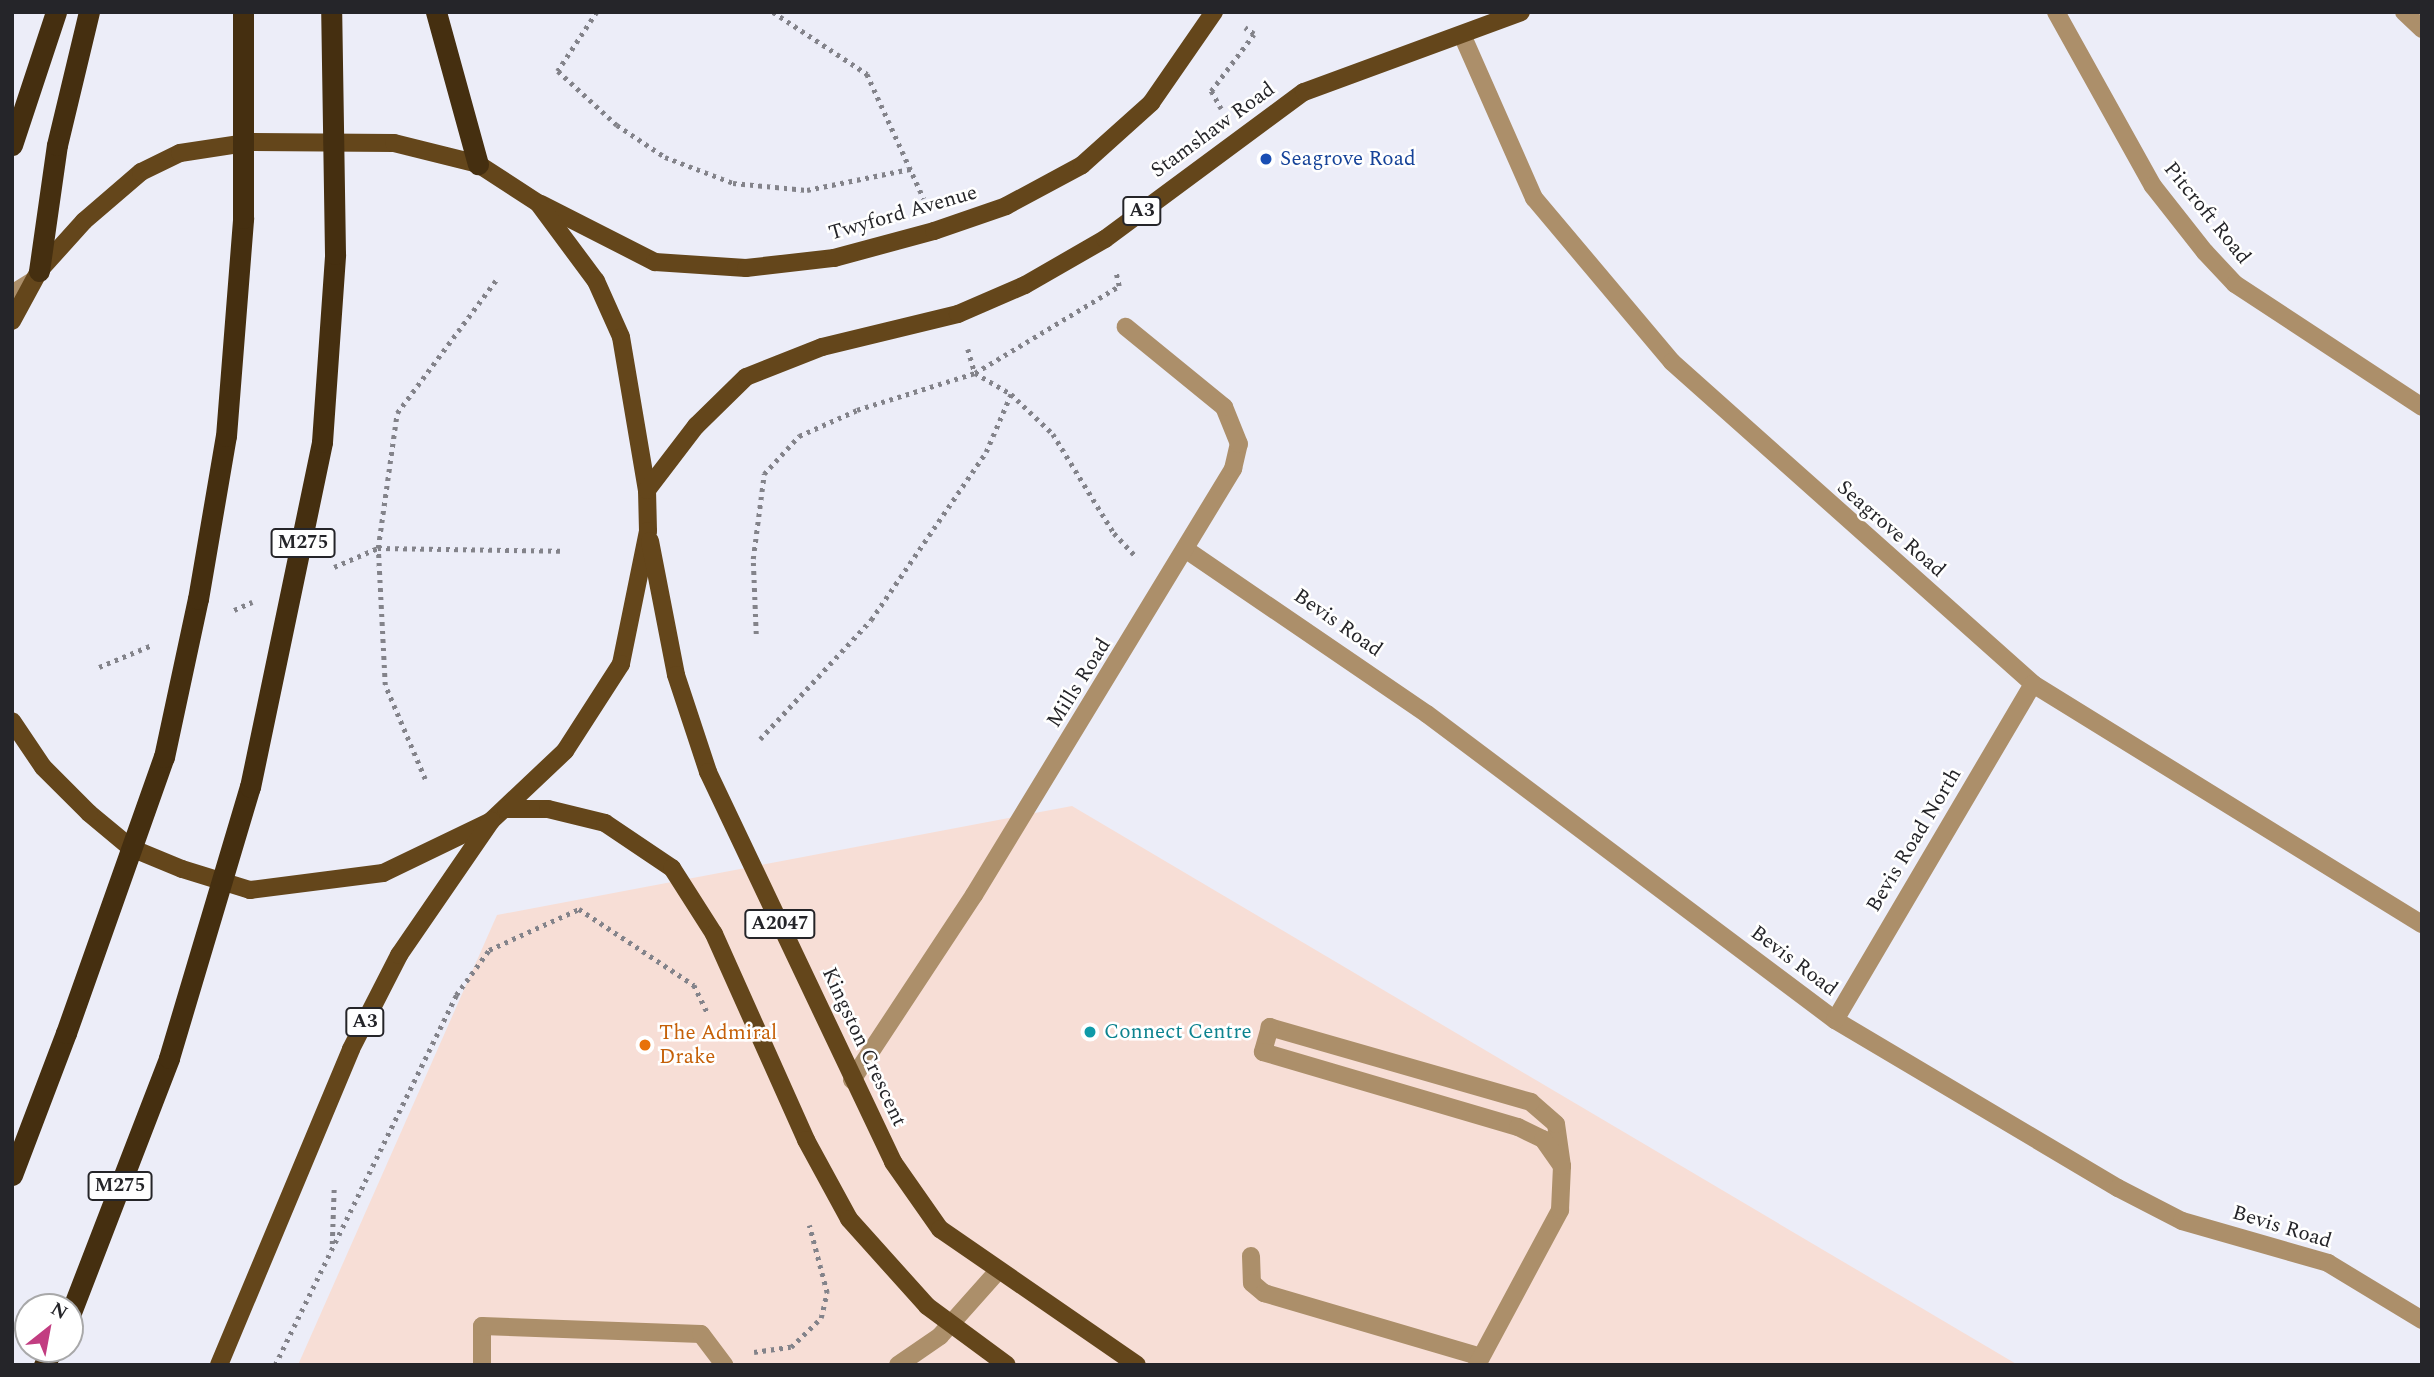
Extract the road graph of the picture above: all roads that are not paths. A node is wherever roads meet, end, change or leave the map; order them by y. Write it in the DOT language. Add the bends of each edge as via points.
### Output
graph roads {
  1 [pos="55,12"];
  2 [pos="89,12"];
  3 [pos="243,12"];
  4 [pos="331,12"];
  5 [pos="436,12"];
  6 [pos="1214,12"];
  7 [pos="1521,12"];
  8 [pos="2056,12"];
  9 [pos="2404,12"];
  10 [pos="2422,29"];
  11 [pos="1463,37"];
  12 [pos="12,145"];
  13 [pos="478,164"];
  14 [pos="538,203"];
  15 [pos="36,276"];
  16 [pos="12,294"];
  17 [pos="12,321"];
  18 [pos="1126,327"];
  19 [pos="2422,407"];
  20 [pos="648,490"];
  21 [pos="648,531"];
  22 [pos="1188,551"];
  23 [pos="2033,684"];
  24 [pos="12,721"];
  25 [pos="506,808"];
  26 [pos="491,821"];
  27 [pos="2422,924"];
  28 [pos="1835,1020"];
  29 [pos="852,1080"];
  30 [pos="1562,1166"];
  31 [pos="12,1175"];
  32 [pos="1251,1256"];
  33 [pos="998,1271"];
  34 [pos="79,1293"];
  35 [pos="2422,1320"];
  36 [pos="949,1326"];
  37 [pos="1479,1361"];
  38 [pos="219,1365"];
  39 [pos="482,1365"];
  40 [pos="724,1365"];
  41 [pos="898,1365"];
  42 [pos="1007,1365"];
  43 [pos="1137,1365"];
  1 -- 12 [label="highway"];
  2 -- 15 [label="highway" via="57,145"];
  3 -- 31 [label="highway, bridge" via="243,218 226,436 198,599 164,757"];
  4 -- 34 [label="highway, M275, bridge" via="335,254 322,442 250,787 170,1058"];
  5 -- 13 [label="highway"];
  6 -- 14 [label="main road, Twyford Avenue" via="1151,103 1082,165 1006,206 934,231 834,258 746,268 655,262"];
  7 -- 11 [label="main road, Stamshaw Road / A3"];
  8 -- 19 [label="street, Pitcroft Road" via="2152,186 2205,252 2235,284"];
  9 -- 10 [label="street"];
  11 -- 20 [label="main road, Stamshaw Road / A3" via="1304,92 1105,239 958,314 822,347 746,377 696,426"];
  11 -- 23 [label="street, Seagrove Road" via="1534,198 1663,352"];
  13 -- 14 [label="main road"];
  13 -- 15 [label="main road" via="394,143 253,142 180,153 141,172"];
  14 -- 20 [label="main road" via="596,281 621,337"];
  15 -- 16 [label="street"];
  15 -- 17 [label="main road"];
  18 -- 22 [label="street, Mills Road" via="1208,391 1235,424 1233,469"];
  20 -- 21 [label="main road"];
  21 -- 25 [label="main road" via="621,664 565,751"];
  21 -- 29 [label="main road, Kingston Crescent / A2047" via="690,725"];
  22 -- 28 [label="street, Bevis Road" via="1427,714"];
  22 -- 29 [label="street, Mills Road" via="974,895"];
  23 -- 27 [label="street, Seagrove Road"];
  23 -- 28 [label="street, Bevis Road North"];
  24 -- 26 [label="main road" via="43,768 131,848 250,890 383,873"];
  25 -- 26 [label="main road"];
  25 -- 36 [label="main road, A2047" via="548,810 605,823 672,868 714,934 806,1140 849,1219 874,1253"];
  26 -- 38 [label="main road, A3" via="399,955 351,1049"];
  28 -- 35 [label="street, Bevis Road" via="2118,1188 2182,1221 2328,1263"];
  29 -- 33 [label="main road, Kingston Crescent / A2047" via="892,1162 933,1220"];
  30 -- 30 [label="street" via="1543,1139 1518,1127 1263,1052 1270,1027 1531,1102 1556,1124"];
  30 -- 37 [label="street" via="1560,1210"];
  32 -- 37 [label="street" via="1252,1283 1264,1293"];
  33 -- 36 [label="street"];
  33 -- 43 [label="main road, Kingston Crescent / A2047"];
  36 -- 41 [label="street"];
  36 -- 42 [label="main road, A2047"];
  39 -- 40 [label="street" via="482,1326 701,1334"];
}
